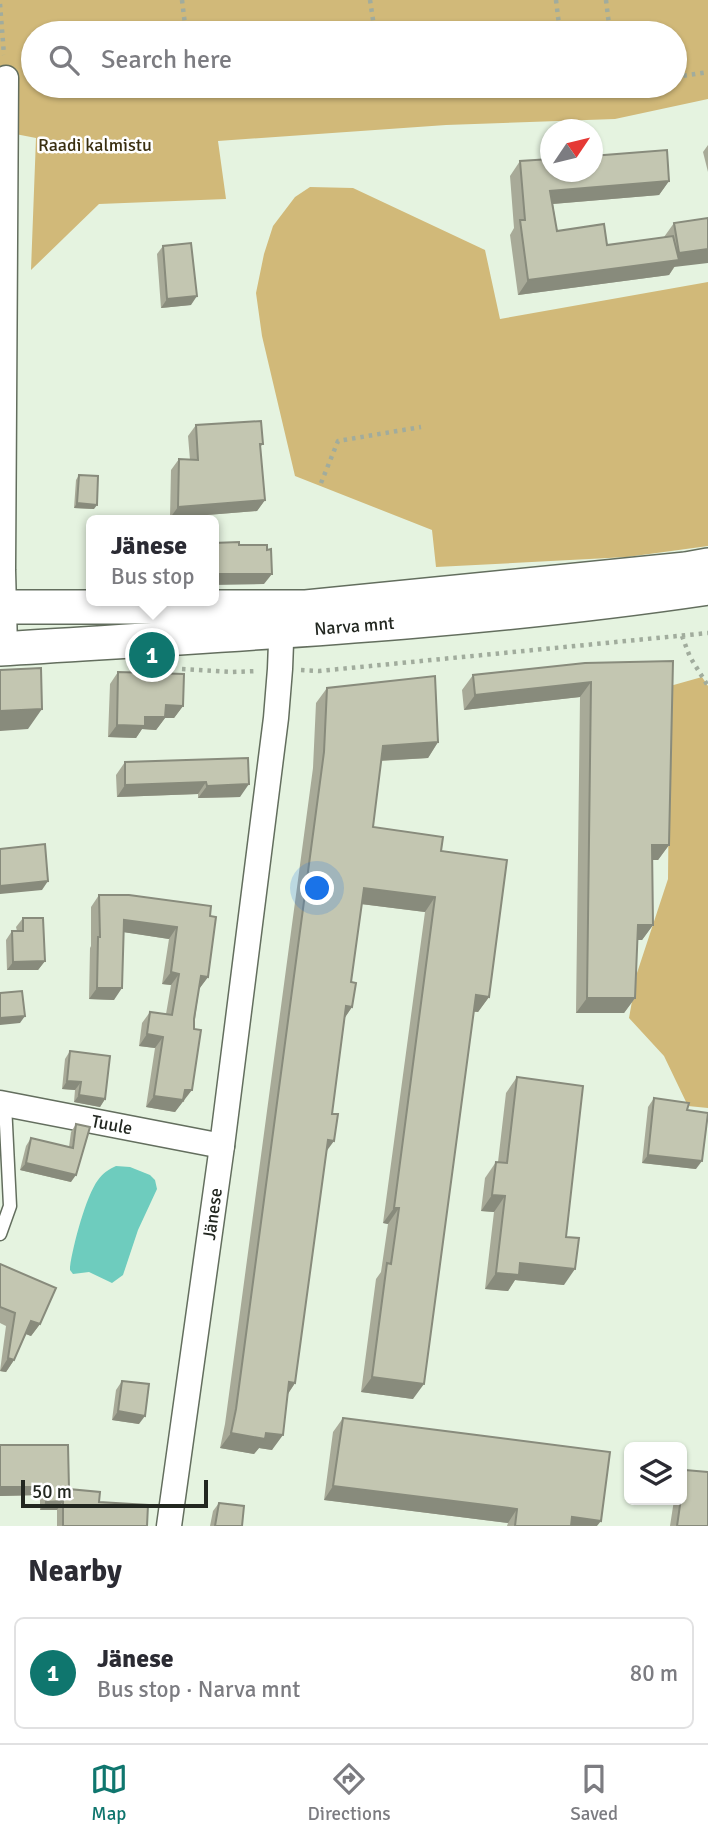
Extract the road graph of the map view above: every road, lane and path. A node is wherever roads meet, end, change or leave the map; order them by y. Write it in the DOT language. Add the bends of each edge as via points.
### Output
graph roads {
  1 [pos="182,0"];
  2 [pos="370,0"];
  3 [pos="556,0"];
  4 [pos="606,0"];
  5 [pos="0,4"];
  6 [pos="185,21"];
  7 [pos="373,21"];
  8 [pos="559,21"];
  9 [pos="609,21"];
  10 [pos="708,72"];
  11 [pos="687,75"];
  12 [pos="6,78"];
  13 [pos="421,427"];
  14 [pos="321,483"];
  15 [pos="708,565"];
  16 [pos="708,588"];
  17 [pos="2,607"];
  18 [pos="281,620"];
  19 [pos="708,633"];
  20 [pos="682,636"];
  21 [pos="3,648"];
  22 [pos="280,669"];
  23 [pos="708,686"];
  24 [pos="2,1104"];
  25 [pos="222,1146"];
  26 [pos="0,1234"];
  27 [pos="169,1526"];
  1 -- 6 [label="path"];
  2 -- 7 [label="path"];
  3 -- 8 [label="path"];
  4 -- 9 [label="path"];
  5 -- 12 [label="path"];
  10 -- 11 [label="path"];
  12 -- 17 [label="street"];
  13 -- 14 [label="path" via="338,441"];
  15 -- 18 [label="main road, Narva mnt" via="306,607"];
  16 -- 18 [label="main road, Narva mnt" via="430,620"];
  17 -- 18 [label="main road, Narva mnt"];
  17 -- 21 [label="street"];
  18 -- 21 [label="main road, Narva mnt" via="152,638"];
  18 -- 22 [label="street, Jänese"];
  19 -- 20 [label="path"];
  20 -- 22 [label="path" via="319,671"];
  20 -- 23 [label="path"];
  22 -- 25 [label="street, Jänese"];
  24 -- 25 [label="street, Tuule"];
  24 -- 26 [label="lane" via="10,1206"];
  25 -- 27 [label="street, Jänese"];
}
